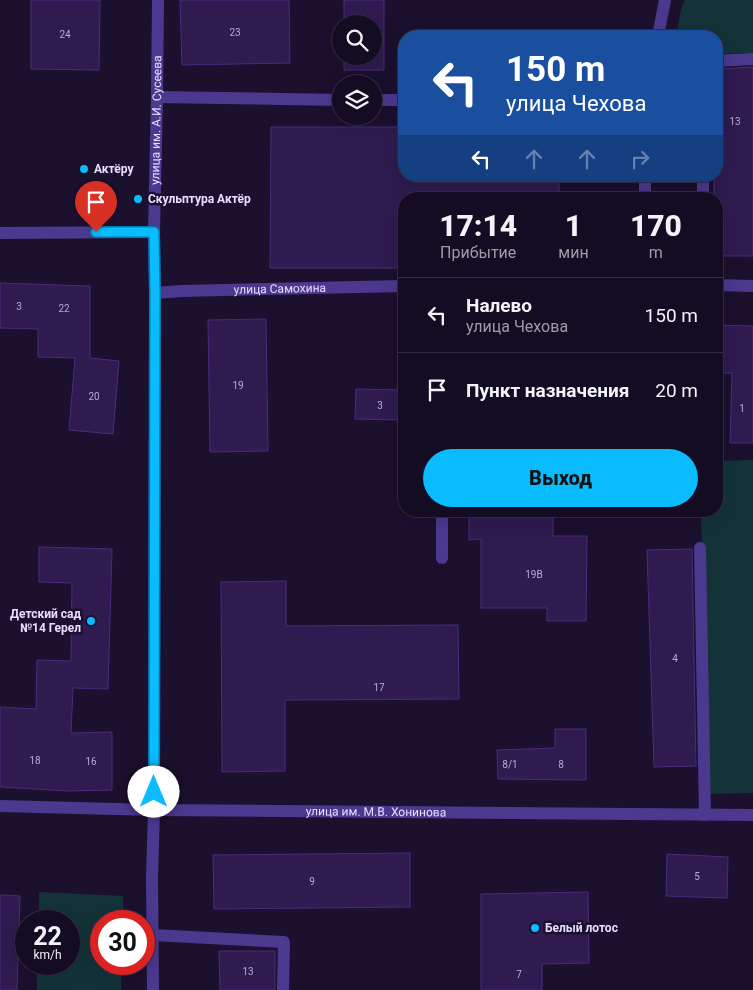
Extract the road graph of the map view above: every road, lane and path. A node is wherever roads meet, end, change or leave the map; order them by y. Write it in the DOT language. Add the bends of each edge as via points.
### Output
graph roads {
  1 [pos="158,0"];
  2 [pos="665,0"];
  3 [pos="659,30"];
  4 [pos="753,59"];
  5 [pos="723,61"];
  6 [pos="157,97"];
  7 [pos="332,100"];
  8 [pos="382,100"];
  9 [pos="398,100"];
  10 [pos="154,232"];
  11 [pos="0,233"];
  12 [pos="723,284"];
  13 [pos="398,286"];
  14 [pos="753,286"];
  15 [pos="155,293"];
  16 [pos="442,517"];
  17 [pos="700,548"];
  18 [pos="442,558"];
  19 [pos="0,806"];
  20 [pos="154,810"];
  21 [pos="705,815"];
  22 [pos="753,815"];
  23 [pos="153,910"];
  24 [pos="155,935"];
  25 [pos="153,975"];
  26 [pos="153,990"];
  27 [pos="283,990"];
  1 -- 6 [label="street, улица им. А.И. Сусеева"];
  2 -- 3 [label="street"];
  4 -- 5 [label="street"];
  6 -- 7 [label="street"];
  6 -- 10 [label="street, улица им. А.И. Сусеева"];
  8 -- 9 [label="street"];
  10 -- 11 [label="street"];
  10 -- 15 [label="street, улица им. А.И. Сусеева"];
  12 -- 14 [label="street"];
  13 -- 15 [label="street, улица Самохина"];
  15 -- 20 [label="street, улица им. А.И. Сусеева"];
  16 -- 18 [label="street"];
  17 -- 21 [label="street"];
  19 -- 20 [label="street, улица им. М.В. Хонинова"];
  20 -- 21 [label="street, улица им. М.В. Хонинова"];
  20 -- 23 [label="street, улица им. А.И. Сусеева"];
  21 -- 22 [label="street, улица им. М.В. Хонинова"];
  24 -- 27 [label="street" via="284,942"];
  25 -- 26 [label="street, улица им. А.И. Сусеева"];
}
